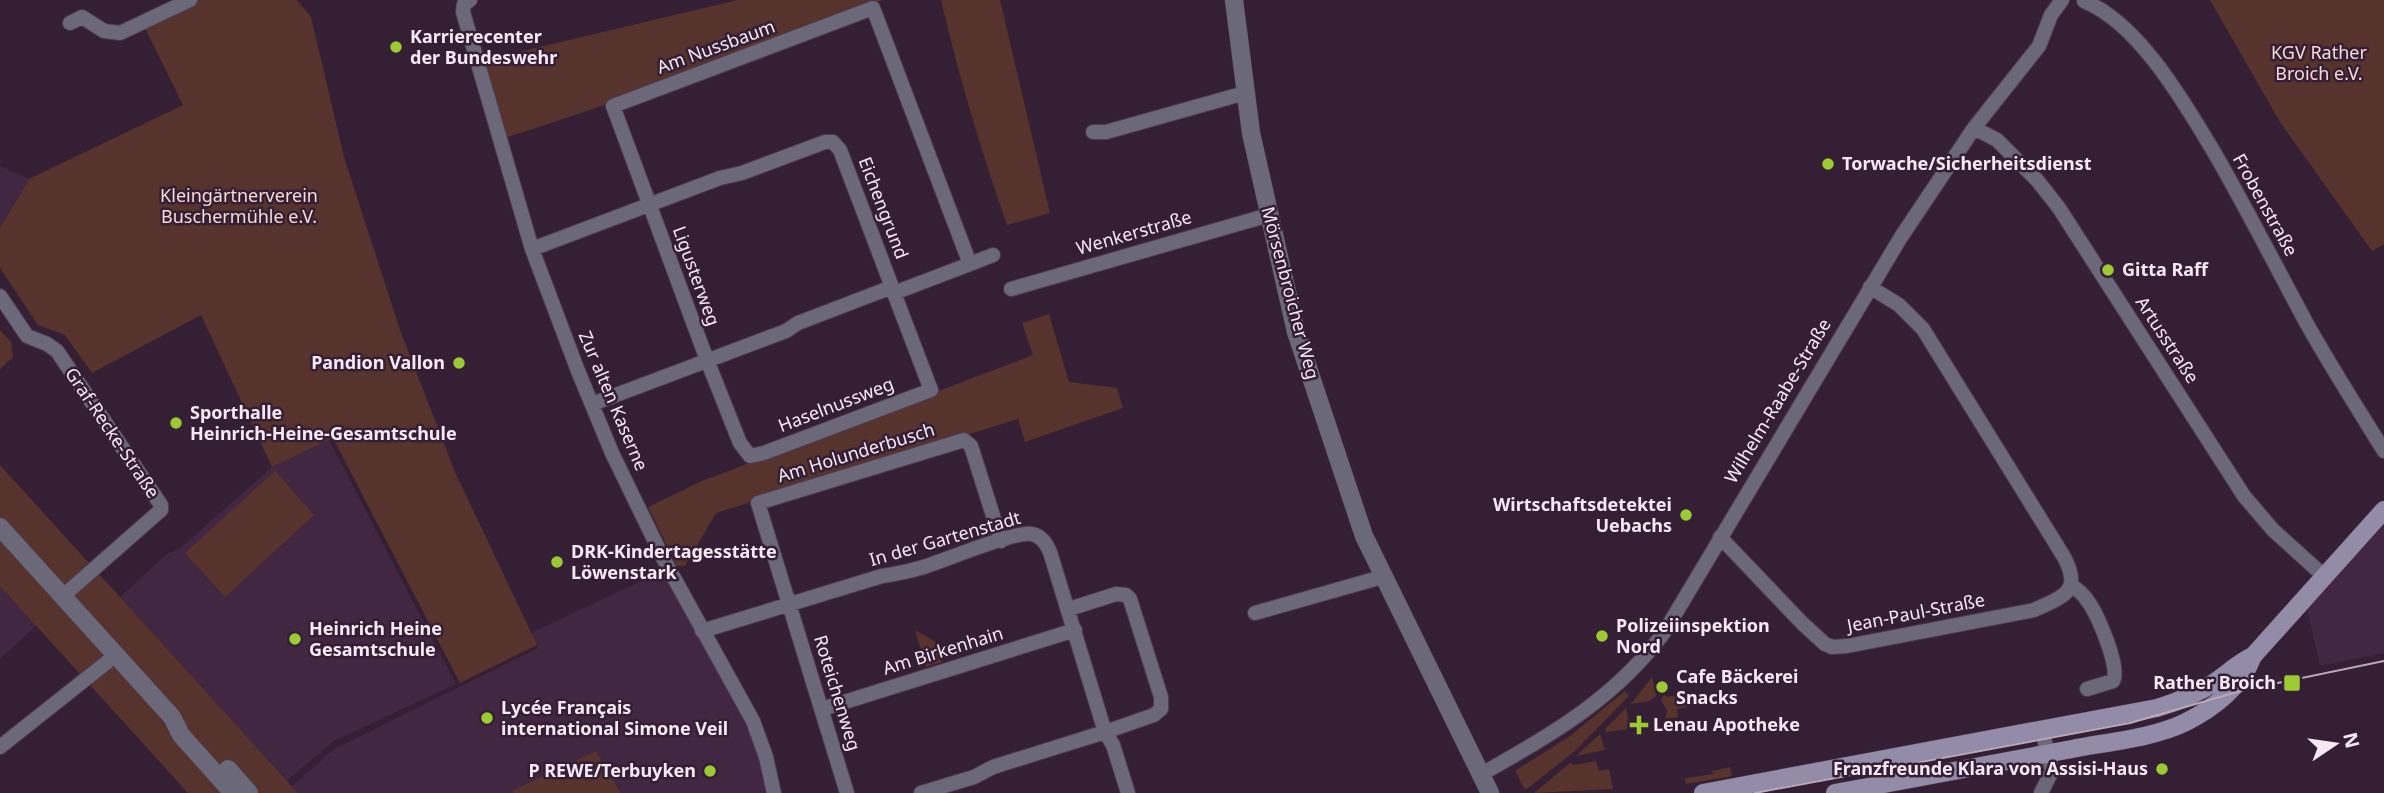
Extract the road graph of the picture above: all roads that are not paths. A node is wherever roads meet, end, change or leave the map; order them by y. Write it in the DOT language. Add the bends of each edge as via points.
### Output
graph roads {
  1 [pos="190,0"];
  2 [pos="1234,0"];
  3 [pos="2062,0"];
  4 [pos="2084,1"];
  5 [pos="467,2"];
  6 [pos="70,23"];
  7 [pos="1245,93"];
  8 [pos="1974,128"];
  9 [pos="1093,132"];
  10 [pos="650,204"];
  11 [pos="1269,215"];
  12 [pos="532,249"];
  13 [pos="993,255"];
  14 [pos="970,264"];
  15 [pos="1870,287"];
  16 [pos="1011,289"];
  17 [pos="893,290"];
  18 [pos="0,296"];
  19 [pos="707,360"];
  20 [pos="592,404"];
  21 [pos="2384,451"];
  22 [pos="2384,510"];
  23 [pos="0,527"];
  24 [pos="1720,537"];
  25 [pos="1001,541"];
  26 [pos="1382,576"];
  27 [pos="2325,577"];
  28 [pos="2071,585"];
  29 [pos="62,596"];
  30 [pos="790,605"];
  31 [pos="1069,609"];
  32 [pos="1255,613"];
  33 [pos="1075,630"];
  34 [pos="702,631"];
  35 [pos="116,655"];
  36 [pos="2253,656"];
  37 [pos="2087,688"];
  38 [pos="822,709"];
  39 [pos="172,717"];
  40 [pos="2042,730"];
  41 [pos="1105,732"];
  42 [pos="0,747"];
  43 [pos="2046,754"];
  44 [pos="1480,775"];
  45 [pos="2043,791"];
  46 [pos="233,793"];
  47 [pos="249,793"];
  48 [pos="774,793"];
  49 [pos="847,793"];
  50 [pos="921,793"];
  51 [pos="1128,793"];
  52 [pos="1490,793"];
  53 [pos="1703,793"];
  54 [pos="1835,793"];
  1 -- 6 [label="street" via="120,33 104,31 82,17"];
  2 -- 7 [label="street, Mörsenbroicher Weg"];
  3 -- 8 [label="street, Wilhelm-Raabe-Straße" via="2039,46"];
  4 -- 21 [label="street, Frobenstraße" via="2113,19 2169,79"];
  5 -- 12 [label="street, Zur alten Kaserne" via="463,12"];
  7 -- 9 [label="street"];
  7 -- 11 [label="street, Mörsenbroicher Weg"];
  8 -- 15 [label="street, Wilhelm-Raabe-Straße"];
  8 -- 27 [label="street, Artusstraße" via="1997,140 2059,208 2244,496 2273,530"];
  10 -- 12 [label="street, Eichengrund"];
  10 -- 14 [label="street, Am Nussbaum" via="612,106 873,8"];
  10 -- 17 [label="street, Eichengrund" via="833,142"];
  10 -- 19 [label="street, Ligusterweg"];
  11 -- 16 [label="street, Wenkerstraße"];
  11 -- 26 [label="street, Mörsenbroicher Weg" via="1296,332 1364,536"];
  12 -- 20 [label="street, Zur alten Kaserne"];
  13 -- 14 [label="street"];
  14 -- 17 [label="street"];
  15 -- 24 [label="street, Wilhelm-Raabe-Straße"];
  15 -- 28 [label="street" via="1899,305 1923,329 2064,557 2072,572"];
  17 -- 19 [label="street, Eichengrund"];
  17 -- 19 [label="street, Haselnussweg" via="931,390 764,453 750,456 740,443"];
  18 -- 29 [label="street, Graf-Recke-Straße" via="27,336 57,351 161,505 161,510"];
  19 -- 20 [label="street, Eichengrund"];
  20 -- 34 [label="street, Zur alten Kaserne" via="642,517"];
  22 -- 27 [label="main road"];
  23 -- 29 [label="street"];
  24 -- 28 [label="street, Jean-Paul-Straße" via="1803,624 1825,644 1839,648 2034,610"];
  24 -- 44 [label="street, Wilhelm-Raabe-Straße" via="1665,631 1634,669 1583,713"];
  25 -- 30 [label="street, In der Gartenstadt"];
  25 -- 30 [label="street, Am Holunderbusch" via="971,446 960,441 758,503"];
  25 -- 31 [label="street, In der Gartenstadt" via="1029,533 1042,538"];
  26 -- 32 [label="street"];
  26 -- 44 [label="street, Mörsenbroicher Weg"];
  27 -- 36 [label="main road"];
  28 -- 37 [label="street" via="2088,600 2116,671 2113,681"];
  29 -- 35 [label="street"];
  30 -- 34 [label="street, In der Gartenstadt"];
  30 -- 38 [label="street, Roteichenweg"];
  31 -- 33 [label="street, In der Gartenstadt"];
  31 -- 41 [label="street" via="1126,595 1133,604 1161,697 1157,713"];
  33 -- 38 [label="street, Am Birkenhain"];
  33 -- 41 [label="street, In der Gartenstadt"];
  34 -- 48 [label="street, Zur alten Kaserne" via="753,721"];
  35 -- 39 [label="street"];
  35 -- 42 [label="street"];
  36 -- 40 [label="main road" via="2207,688 2169,704"];
  36 -- 43 [label="main road" via="2248,671 2231,690 2186,722 2158,732"];
  38 -- 49 [label="street, Roteichenweg"];
  39 -- 46 [label="street" via="181,735"];
  39 -- 47 [label="street" via="190,727"];
  40 -- 43 [label="street"];
  40 -- 53 [label="main road"];
  41 -- 50 [label="street"];
  41 -- 51 [label="street, In der Gartenstadt"];
  43 -- 45 [label="street" via="2052,771"];
  43 -- 54 [label="main road"];
  44 -- 52 [label="street, Mörsenbroicher Weg"];
}
